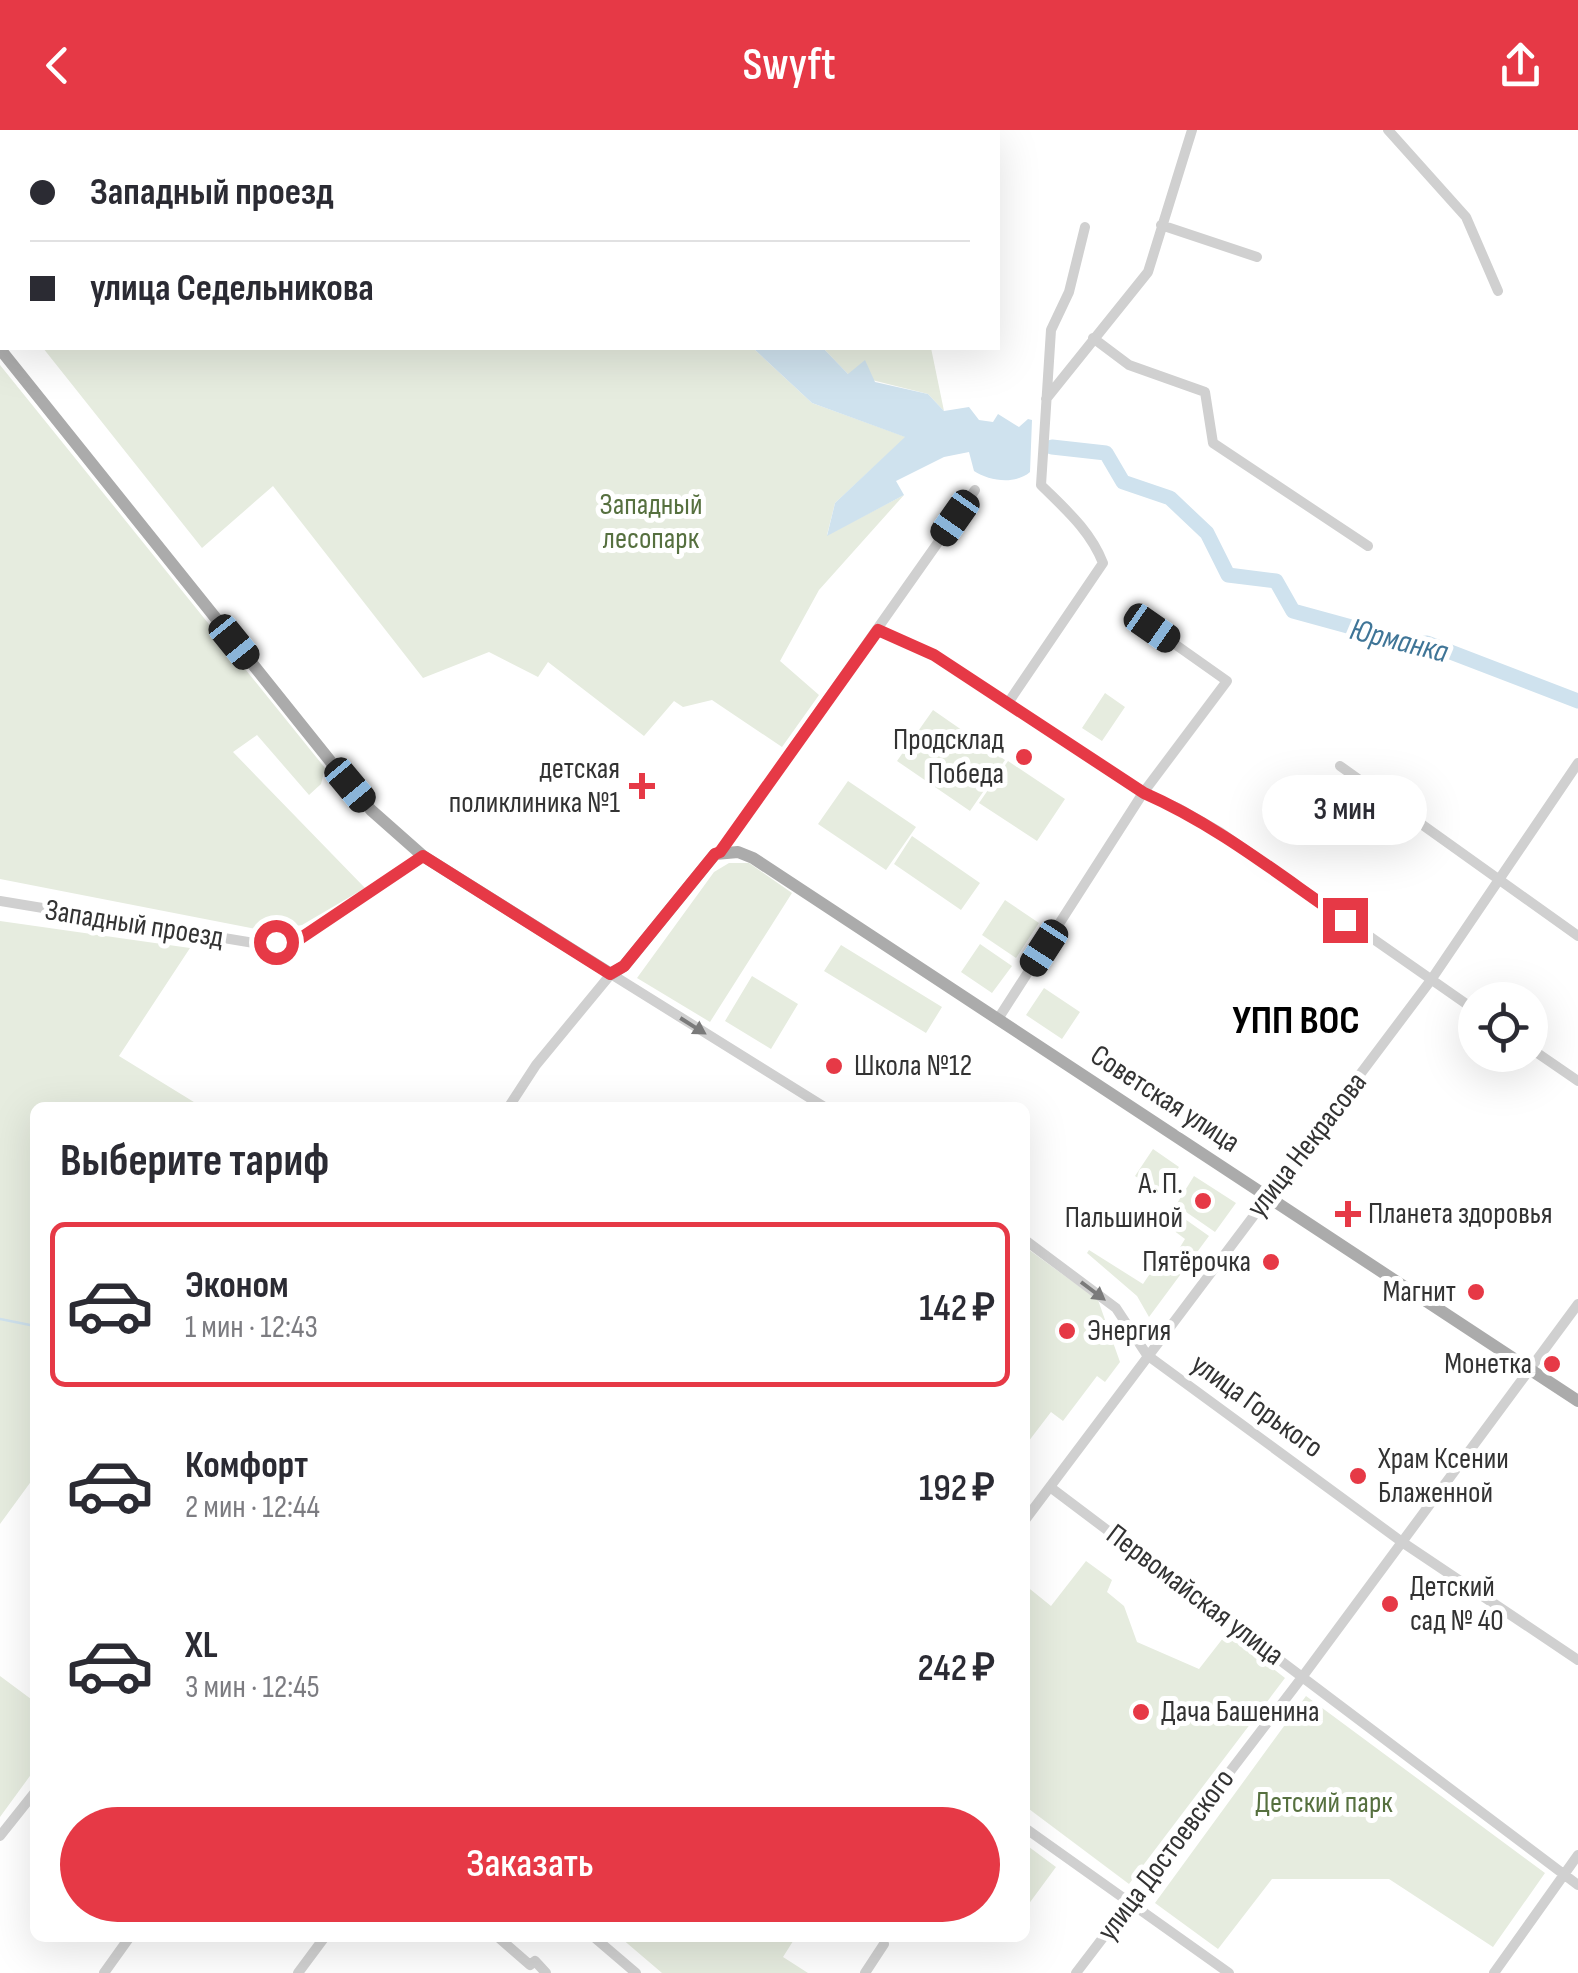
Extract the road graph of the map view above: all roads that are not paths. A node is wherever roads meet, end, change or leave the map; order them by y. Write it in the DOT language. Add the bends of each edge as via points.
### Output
graph roads {
  1 [pos="1192,130"];
  2 [pos="1388,130"];
  3 [pos="1161,225"];
  4 [pos="1084,226"];
  5 [pos="1258,257"];
  6 [pos="1498,291"];
  7 [pos="1093,338"];
  8 [pos="0,350"];
  9 [pos="1045,400"];
  10 [pos="975,490"];
  11 [pos="1368,546"];
  12 [pos="1152,628"];
  13 [pos="878,630"];
  14 [pos="1008,703"];
  15 [pos="1578,763"];
  16 [pos="1340,766"];
  17 [pos="1144,793"];
  18 [pos="720,852"];
  19 [pos="423,856"];
  20 [pos="1502,879"];
  21 [pos="0,901"];
  22 [pos="1578,936"];
  23 [pos="610,974"];
  24 [pos="1432,980"];
  25 [pos="1458,998"];
  26 [pos="998,1019"];
  27 [pos="1548,1060"];
  28 [pos="1578,1081"];
  29 [pos="512,1102"];
  30 [pos="816,1102"];
  31 [pos="1266,1196"];
  32 [pos="1030,1244"];
  33 [pos="1578,1304"];
  34 [pos="1146,1355"];
  35 [pos="1530,1369"];
  36 [pos="1578,1401"];
  37 [pos="1050,1487"];
  38 [pos="1030,1513"];
  39 [pos="1402,1542"];
  40 [pos="1578,1660"];
  41 [pos="1303,1676"];
  42 [pos="30,1798"];
  43 [pos="1030,1832"];
  44 [pos="0,1836"];
  45 [pos="1578,1856"];
  46 [pos="1564,1874"];
  47 [pos="1578,1884"];
  48 [pos="1130,1904"];
  49 [pos="126,1942"];
  50 [pos="321,1942"];
  51 [pos="503,1942"];
  52 [pos="600,1942"];
  53 [pos="884,1944"];
  54 [pos="104,1973"];
  55 [pos="298,1973"];
  56 [pos="546,1973"];
  57 [pos="636,1973"];
  58 [pos="865,1973"];
  59 [pos="1076,1973"];
  60 [pos="1229,1973"];
  61 [pos="1494,1973"];
  1 -- 3 [label="street"];
  2 -- 6 [label="street" via="1466,217"];
  3 -- 5 [label="street"];
  3 -- 7 [label="street" via="1148,272"];
  4 -- 9 [label="street" via="1069,292 1051,330"];
  7 -- 9 [label="street"];
  7 -- 11 [label="street" via="1129,364 1205,392 1213,443"];
  8 -- 19 [label="main road" via="339,772"];
  9 -- 14 [label="street" via="1041,484 1078,522 1103,563"];
  10 -- 13 [label="street"];
  12 -- 17 [label="street" via="1227,681"];
  13 -- 14 [label="street" via="934,655"];
  13 -- 18 [label="street"];
  14 -- 17 [label="street"];
  15 -- 20 [label="street, улица Некрасова"];
  16 -- 20 [label="street"];
  17 -- 24 [label="street" via="1220,832"];
  17 -- 26 [label="street"];
  18 -- 23 [label="main road" via="624,966"];
  18 -- 26 [label="main road, Советская улица" via="754,858"];
  19 -- 21 [label="street, Западный проезд" via="298,940 254,943"];
  19 -- 23 [label="main road"];
  20 -- 22 [label="street"];
  20 -- 24 [label="street, улица Некрасова"];
  23 -- 29 [label="street"];
  23 -- 30 [label="street, one-way"];
  24 -- 25 [label="street"];
  24 -- 31 [label="street, улица Некрасова"];
  26 -- 31 [label="main road, Советская улица"];
  27 -- 28 [label="street"];
  31 -- 34 [label="street, улица Некрасова"];
  31 -- 35 [label="main road, Советская улица"];
  32 -- 34 [label="street, улица Горького, one-way" via="1116,1308"];
  33 -- 35 [label="street, улица Достоевского"];
  34 -- 37 [label="street, улица Некрасова"];
  34 -- 39 [label="street, улица Горького"];
  35 -- 36 [label="main road, Советская улица"];
  35 -- 39 [label="street, улица Достоевского"];
  37 -- 38 [label="street, улица Некрасова"];
  37 -- 41 [label="street, Первомайская улица"];
  39 -- 40 [label="street, улица Горького"];
  39 -- 41 [label="street, улица Достоевского"];
  41 -- 46 [label="street, Первомайская улица"];
  41 -- 48 [label="street, улица Достоевского"];
  42 -- 44 [label="street"];
  43 -- 48 [label="street"];
  45 -- 46 [label="street"];
  46 -- 47 [label="street, Первомайская улица"];
  46 -- 61 [label="street"];
  48 -- 59 [label="street, улица Достоевского"];
  48 -- 60 [label="street"];
  49 -- 54 [label="street"];
  50 -- 55 [label="street"];
  51 -- 56 [label="street"];
  52 -- 57 [label="street"];
  53 -- 58 [label="street"];
}
